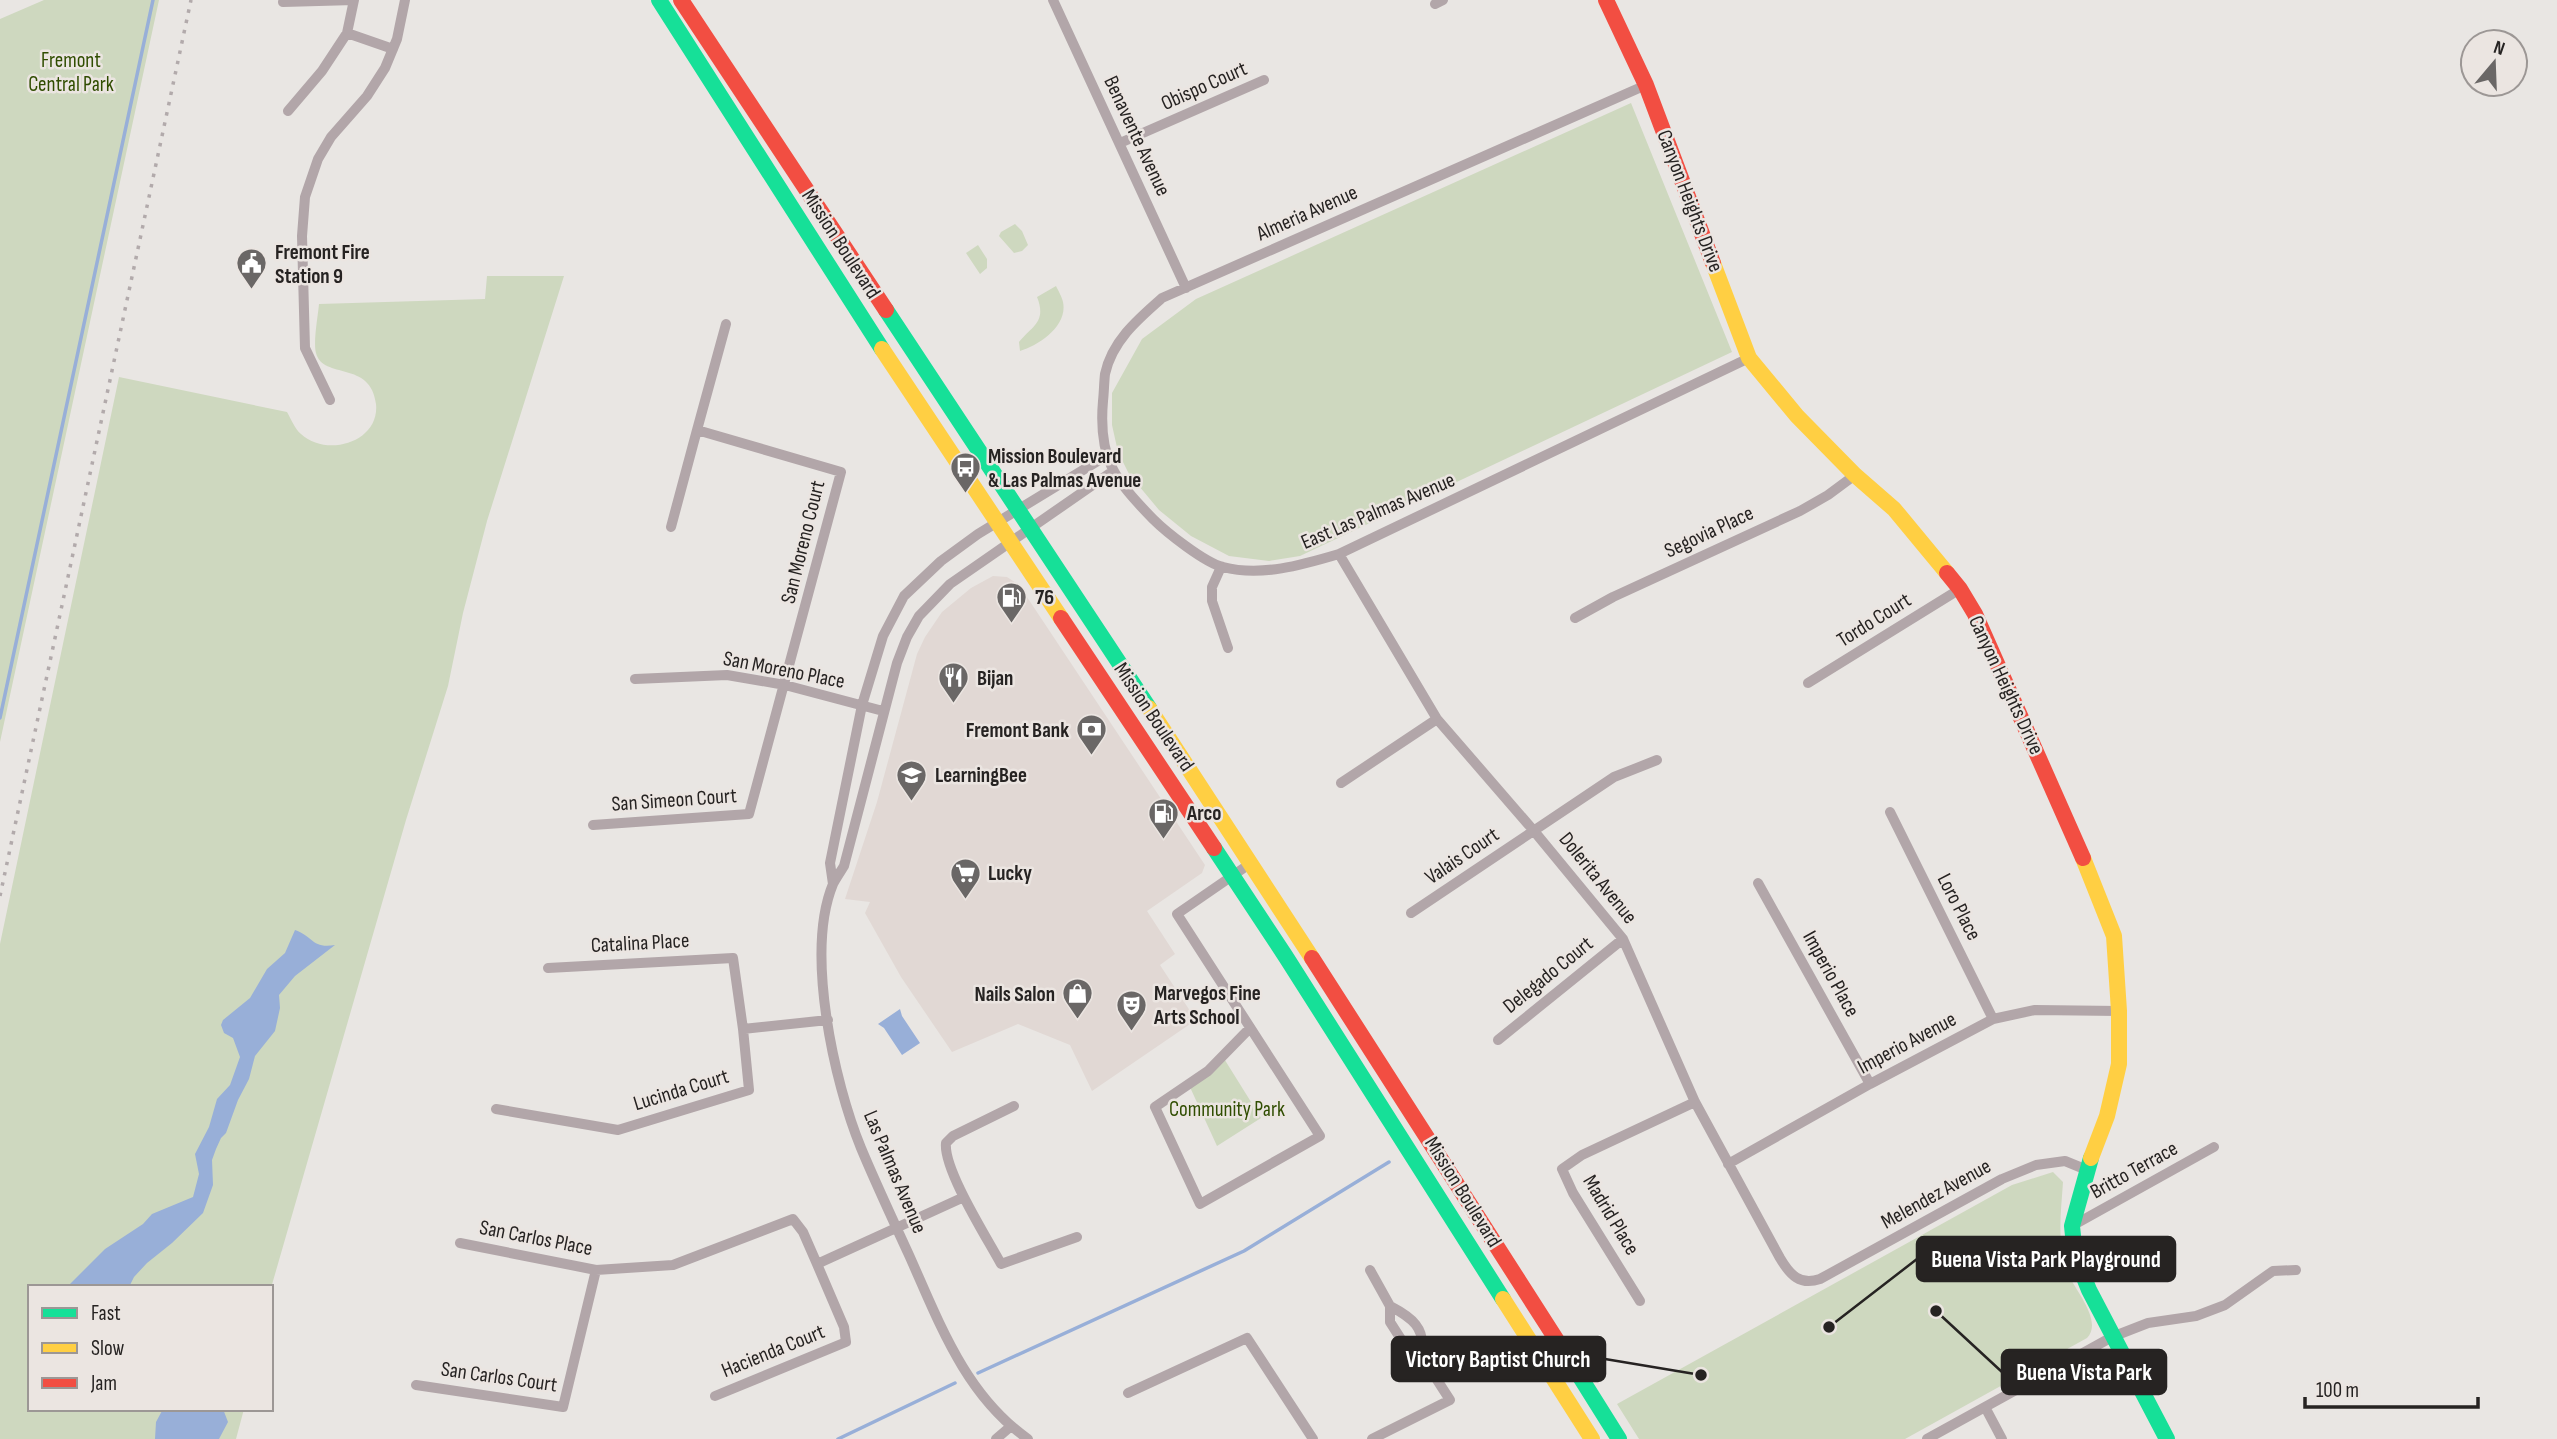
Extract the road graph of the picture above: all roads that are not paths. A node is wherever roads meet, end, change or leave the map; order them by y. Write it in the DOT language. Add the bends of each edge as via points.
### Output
graph roads {
  1 [pos="354,0"];
  2 [pos="405,0"];
  3 [pos="659,0"];
  4 [pos="681,0"];
  5 [pos="1054,0"];
  6 [pos="1606,0"];
  7 [pos="283,2"];
  8 [pos="347,33"];
  9 [pos="393,49"];
  10 [pos="1264,80"];
  11 [pos="1646,85"];
  12 [pos="288,111"];
  13 [pos="1120,144"];
  14 [pos="1186,288"];
  15 [pos="726,324"];
  16 [pos="1749,358"];
  17 [pos="330,400"];
  18 [pos="697,430"];
  19 [pos="1106,456"];
  20 [pos="1113,471"];
  21 [pos="1855,475"];
  22 [pos="1018,511"];
  23 [pos="999,523"];
  24 [pos="671,527"];
  25 [pos="1030,528"];
  26 [pos="1011,542"];
  27 [pos="1339,554"];
  28 [pos="1222,567"];
  29 [pos="1960,589"];
  30 [pos="1576,618"];
  31 [pos="1228,648"];
  32 [pos="635,679"];
  33 [pos="1808,683"];
  34 [pos="785,685"];
  35 [pos="862,705"];
  36 [pos="883,711"];
  37 [pos="1437,719"];
  38 [pos="1657,760"];
  39 [pos="1341,783"];
  40 [pos="1890,812"];
  41 [pos="593,825"];
  42 [pos="1534,831"];
  43 [pos="1251,863"];
  44 [pos="1232,876"];
  45 [pos="1758,883"];
  46 [pos="833,884"];
  47 [pos="1411,913"];
  48 [pos="1623,939"];
  49 [pos="733,958"];
  50 [pos="548,968"];
  51 [pos="2119,1011"];
  52 [pos="1993,1019"];
  53 [pos="828,1020"];
  54 [pos="1250,1028"];
  55 [pos="743,1029"];
  56 [pos="1498,1040"];
  57 [pos="1870,1084"];
  58 [pos="1695,1102"];
  59 [pos="1014,1106"];
  60 [pos="496,1108"];
  61 [pos="2214,1147"];
  62 [pos="1728,1164"];
  63 [pos="2087,1170"];
  64 [pos="964,1197"];
  65 [pos="2072,1226"];
  66 [pos="897,1228"];
  67 [pos="1077,1237"];
  68 [pos="460,1243"];
  69 [pos="817,1264"];
  70 [pos="597,1270"];
  71 [pos="1370,1270"];
  72 [pos="2296,1270"];
  73 [pos="1809,1282"];
  74 [pos="1640,1301"];
  75 [pos="1390,1306"];
  76 [pos="2112,1338"];
  77 [pos="1421,1355"];
  78 [pos="416,1385"];
  79 [pos="1128,1393"];
  80 [pos="715,1396"];
  81 [pos="1985,1407"];
  82 [pos="1010,1427"];
  83 [pos="996,1439"];
  84 [pos="1028,1439"];
  85 [pos="1313,1439"];
  86 [pos="1371,1439"];
  87 [pos="1592,1439"];
  88 [pos="1619,1439"];
  89 [pos="1927,1439"];
  90 [pos="2002,1439"];
  91 [pos="2167,1439"];
  1 -- 7 [label="street"];
  1 -- 8 [label="street"];
  2 -- 9 [label="street"];
  3 -- 23 [label="main road, Mission Boulevard" via="824,261"];
  4 -- 22 [label="main road, Mission Boulevard"];
  5 -- 13 [label="street, Benavente Avenue"];
  6 -- 11 [label="main road, Canyon Heights Drive"];
  8 -- 9 [label="street"];
  8 -- 12 [label="street"];
  9 -- 17 [label="street" via="380,78 331,137 305,197 304,348"];
  10 -- 13 [label="street, Obispo Court"];
  11 -- 14 [label="street, Almeria Avenue"];
  11 -- 16 [label="main road, Canyon Heights Drive"];
  13 -- 14 [label="street, Benavente Avenue"];
  14 -- 19 [label="street, Almeria Avenue" via="1162,298 1134,322 1111,356 1103,408"];
  15 -- 18 [label="street"];
  16 -- 21 [label="main road, Canyon Heights Drive"];
  16 -- 27 [label="street, East Las Palmas Avenue"];
  18 -- 24 [label="street"];
  18 -- 34 [label="street, San Moreno Court" via="841,472"];
  19 -- 20 [label="street, Almeria Avenue"];
  19 -- 22 [label="street"];
  20 -- 25 [label="street"];
  20 -- 28 [label="street, East Las Palmas Avenue" via="1160,526"];
  21 -- 29 [label="main road, Canyon Heights Drive" via="1894,509"];
  21 -- 30 [label="street, Segovia Place" via="1800,511"];
  22 -- 23 [label="street, Las Palmas Avenue"];
  22 -- 25 [label="main road, Mission Boulevard"];
  23 -- 26 [label="main road, Mission Boulevard"];
  23 -- 35 [label="street, Las Palmas Avenue" via="941,561 904,596 883,636"];
  25 -- 26 [label="street"];
  25 -- 43 [label="main road, Mission Boulevard"];
  26 -- 36 [label="street, Las Palmas Avenue" via="950,584 919,616 897,663"];
  26 -- 44 [label="main road, Mission Boulevard"];
  27 -- 28 [label="street, East Las Palmas Avenue" via="1293,568"];
  27 -- 37 [label="street, Dolerita Avenue"];
  28 -- 31 [label="street" via="1212,587 1212,601"];
  29 -- 33 [label="street, Tordo Court"];
  29 -- 51 [label="main road, Canyon Heights Drive" via="2077,842 2114,936"];
  32 -- 34 [label="street, San Moreno Place" via="727,675"];
  34 -- 35 [label="street, San Moreno Place"];
  34 -- 41 [label="street, San Simeon Court" via="750,814"];
  35 -- 36 [label="street, San Moreno Place"];
  35 -- 46 [label="street, Las Palmas Avenue" via="830,863"];
  36 -- 46 [label="street, Las Palmas Avenue" via="844,866"];
  37 -- 39 [label="street"];
  37 -- 42 [label="street, Dolerita Avenue"];
  38 -- 42 [label="street, Valais Court" via="1614,777"];
  40 -- 52 [label="street, Loro Place"];
  42 -- 47 [label="street, Valais Court"];
  42 -- 48 [label="street, Dolerita Avenue"];
  43 -- 44 [label="street"];
  43 -- 88 [label="main road, Mission Boulevard"];
  44 -- 54 [label="street" via="1177,914"];
  44 -- 87 [label="main road, Mission Boulevard"];
  45 -- 57 [label="street, Imperio Place"];
  46 -- 53 [label="street, Las Palmas Avenue" via="822,941"];
  48 -- 56 [label="street, Delegado Court"];
  48 -- 58 [label="street, Dolerita Avenue"];
  49 -- 50 [label="street, Catalina Place"];
  49 -- 55 [label="street, Lucinda Court"];
  51 -- 52 [label="street, Imperio Avenue" via="2035,1010"];
  51 -- 63 [label="main road, Canyon Heights Drive" via="2119,1064 2107,1116"];
  52 -- 57 [label="street, Imperio Avenue"];
  53 -- 55 [label="street"];
  53 -- 66 [label="street, Las Palmas Avenue" via="845,1103"];
  54 -- 54 [label="street" via="1208,1071 1155,1107 1200,1204 1321,1136"];
  55 -- 60 [label="street, Lucinda Court" via="749,1090 618,1130"];
  57 -- 62 [label="street, Imperio Avenue"];
  58 -- 62 [label="street, Dolerita Avenue"];
  58 -- 74 [label="street, Madrid Place" via="1582,1155 1562,1169"];
  59 -- 64 [label="street" via="946,1143 945,1152"];
  61 -- 65 [label="street, Britto Terrace"];
  62 -- 73 [label="street, Dolerita Avenue" via="1785,1268 1794,1278"];
  63 -- 65 [label="main road, Canyon Heights Drive"];
  63 -- 73 [label="street, Melendez Avenue" via="2065,1161 2036,1165"];
  64 -- 66 [label="street"];
  64 -- 67 [label="street" via="1001,1264"];
  65 -- 76 [label="main road, Canyon Heights Drive" via="2075,1255"];
  66 -- 69 [label="street"];
  66 -- 82 [label="street, Las Palmas Avenue" via="952,1350"];
  68 -- 70 [label="street, San Carlos Place"];
  69 -- 70 [label="street, San Carlos Place" via="793,1219 673,1265"];
  69 -- 80 [label="street, Hacienda Court" via="846,1342"];
  70 -- 78 [label="street, San Carlos Court" via="563,1407"];
  71 -- 75 [label="street"];
  72 -- 76 [label="street" via="2273,1271 2225,1305 2196,1316 2147,1323"];
  75 -- 77 [label="street" via="1395,1331 1406,1347"];
  75 -- 77 [label="street" via="1410,1316 1419,1329"];
  76 -- 81 [label="street"];
  76 -- 91 [label="main road, Canyon Heights Drive"];
  77 -- 86 [label="street" via="1450,1401"];
  79 -- 85 [label="street" via="1247,1338"];
  81 -- 89 [label="street"];
  81 -- 90 [label="street"];
  82 -- 83 [label="street"];
  82 -- 84 [label="street, Las Palmas Avenue"];
}
